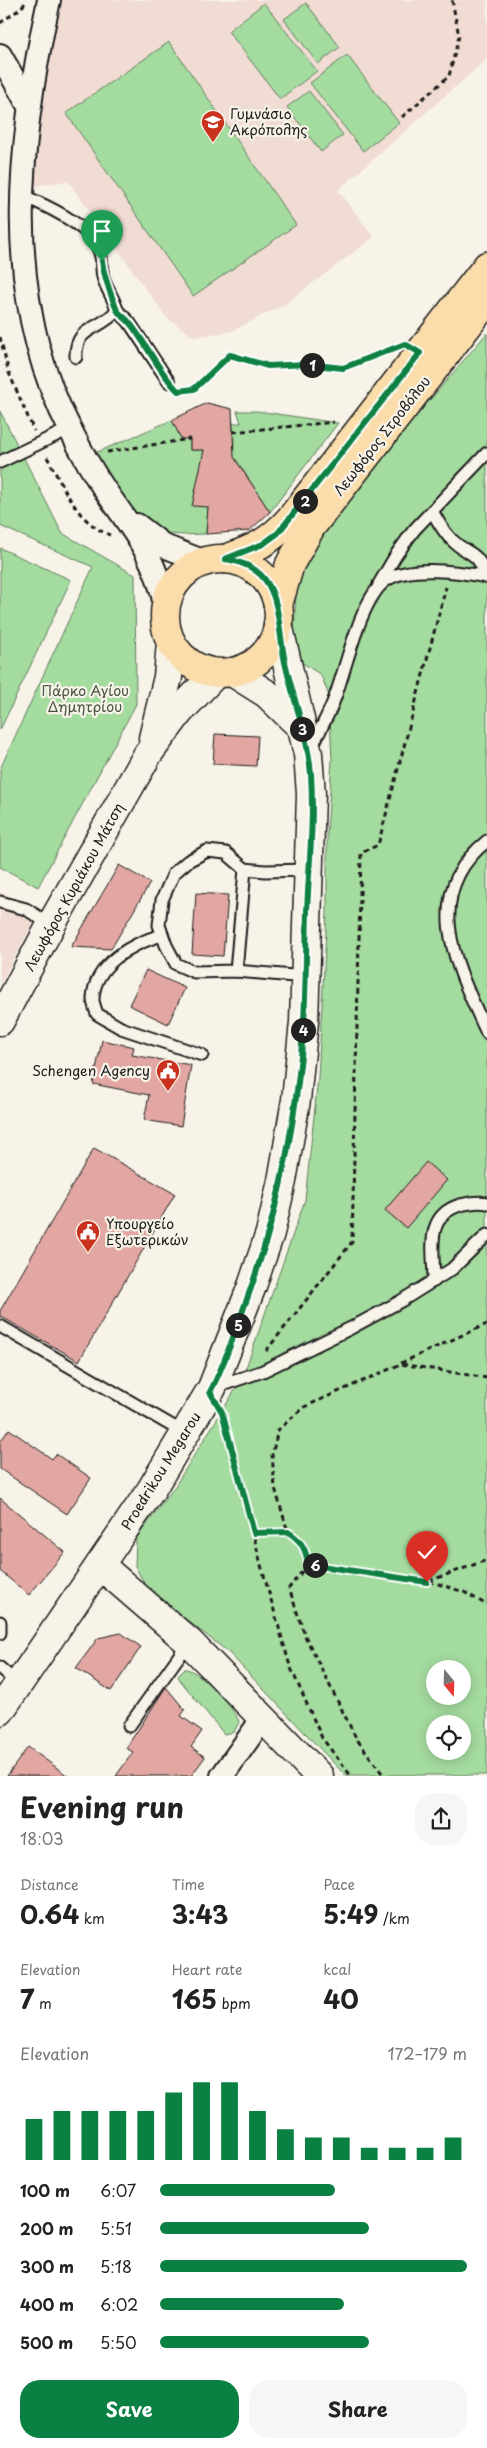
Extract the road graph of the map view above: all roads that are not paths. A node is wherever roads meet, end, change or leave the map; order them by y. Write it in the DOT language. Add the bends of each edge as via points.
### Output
graph roads {
  1 [pos="49,0"];
  2 [pos="0,55"];
  3 [pos="29,106"];
  4 [pos="20,194"];
  5 [pos="487,266"];
  6 [pos="487,301"];
  7 [pos="116,310"];
  8 [pos="76,357"];
  9 [pos="169,382"];
  10 [pos="69,429"];
  11 [pos="487,453"];
  12 [pos="0,462"];
  13 [pos="116,506"];
  14 [pos="432,511"];
  15 [pos="215,560"];
  16 [pos="486,577"];
  17 [pos="376,590"];
  18 [pos="165,605"];
  19 [pos="278,615"];
  20 [pos="171,642"];
  21 [pos="224,673"];
  22 [pos="301,727"];
  23 [pos="148,754"];
  24 [pos="308,754"];
  25 [pos="487,841"];
  26 [pos="245,869"];
  27 [pos="309,870"];
  28 [pos="0,902"];
  29 [pos="51,925"];
  30 [pos="162,935"];
  31 [pos="236,971"];
  32 [pos="305,977"];
  33 [pos="0,1021"];
  34 [pos="487,1033"];
  35 [pos="202,1055"];
  36 [pos="487,1203"];
  37 [pos="487,1235"];
  38 [pos="434,1281"];
  39 [pos="0,1326"];
  40 [pos="211,1390"];
  41 [pos="186,1434"];
  42 [pos="100,1565"];
  43 [pos="0,1622"];
  44 [pos="0,1633"];
  45 [pos="190,1642"];
  46 [pos="9,1676"];
  47 [pos="0,1711"];
  48 [pos="263,1718"];
  49 [pos="129,1726"];
  50 [pos="222,1776"];
  51 [pos="319,1776"];
  1 -- 3 [label="street"];
  2 -- 3 [label="street"];
  3 -- 4 [label="street"];
  4 -- 7 [label="lane" via="52,208 93,239"];
  4 -- 10 [label="street" via="24,279 35,340"];
  5 -- 15 [label="main road, Λεωφόρος Στροβόλου" via="278,533 263,544"];
  6 -- 19 [label="main road, Λεωφόρος Στροβόλου" via="311,527 290,564"];
  7 -- 8 [label="lane" via="111,318 82,334 76,344"];
  7 -- 9 [label="lane" via="129,322"];
  10 -- 12 [label="lane"];
  10 -- 13 [label="street"];
  11 -- 14 [label="lane"];
  13 -- 15 [label="street" via="148,536 164,546"];
  13 -- 18 [label="street" via="138,535 152,562 161,582"];
  14 -- 16 [label="lane" via="453,542 478,558"];
  14 -- 17 [label="lane" via="396,555"];
  15 -- 18 [label="main road" via="187,571 179,578"];
  15 -- 19 [label="main road" via="246,564 263,577 275,595"];
  16 -- 17 [label="lane" via="450,572 411,572 386,580"];
  17 -- 24 [label="lane" via="368,604 334,702"];
  18 -- 20 [label="main road" via="165,623"];
  19 -- 21 [label="main road" via="272,643 265,654 255,662"];
  19 -- 22 [label="main road, Proedrikou Megarou"];
  20 -- 21 [label="main road" via="177,652 194,666"];
  20 -- 23 [label="main road, Λεωφόρος Κυριάκου Μάτση" via="168,677"];
  21 -- 22 [label="main road" via="267,694"];
  21 -- 23 [label="main road, Λεωφόρος Κυριάκου Μάτση" via="180,711"];
  22 -- 24 [label="main road, Proedrikou Megarou"];
  23 -- 29 [label="main road, Λεωφόρος Κυριάκου Μάτση"];
  24 -- 27 [label="main road, Proedrikou Megarou" via="311,794"];
  25 -- 34 [label="lane" via="462,868 454,886 448,915 452,951"];
  26 -- 27 [label="lane"];
  26 -- 30 [label="lane" via="226,853 207,851 188,861 174,873 162,900 159,925"];
  26 -- 31 [label="lane"];
  27 -- 32 [label="main road, Proedrikou Megarou"];
  28 -- 29 [label="lane" via="26,908"];
  29 -- 33 [label="main road, Λεωφόρος Κυριάκου Μάτση"];
  30 -- 31 [label="lane" via="176,964 194,972"];
  30 -- 35 [label="lane" via="124,951 101,972 93,999 97,1014 121,1028"];
  31 -- 32 [label="lane"];
  32 -- 40 [label="main road, Proedrikou Megarou" via="296,1100 282,1181 270,1233 252,1286"];
  36 -- 38 [label="lane" via="447,1209 438,1218 434,1230"];
  37 -- 38 [label="lane" via="452,1269"];
  38 -- 40 [label="lane" via="351,1328 254,1374"];
  39 -- 41 [label="lane"];
  40 -- 41 [label="main road, Proedrikou Megarou"];
  41 -- 42 [label="main road, Proedrikou Megarou"];
  42 -- 45 [label="main road"];
  42 -- 46 [label="main road, Proedrikou Megarou"];
  43 -- 44 [label="lane"];
  45 -- 48 [label="main road"];
  45 -- 49 [label="lane"];
  46 -- 47 [label="main road, Proedrikou Megarou"];
  48 -- 50 [label="street"];
  48 -- 51 [label="main road"];
}
